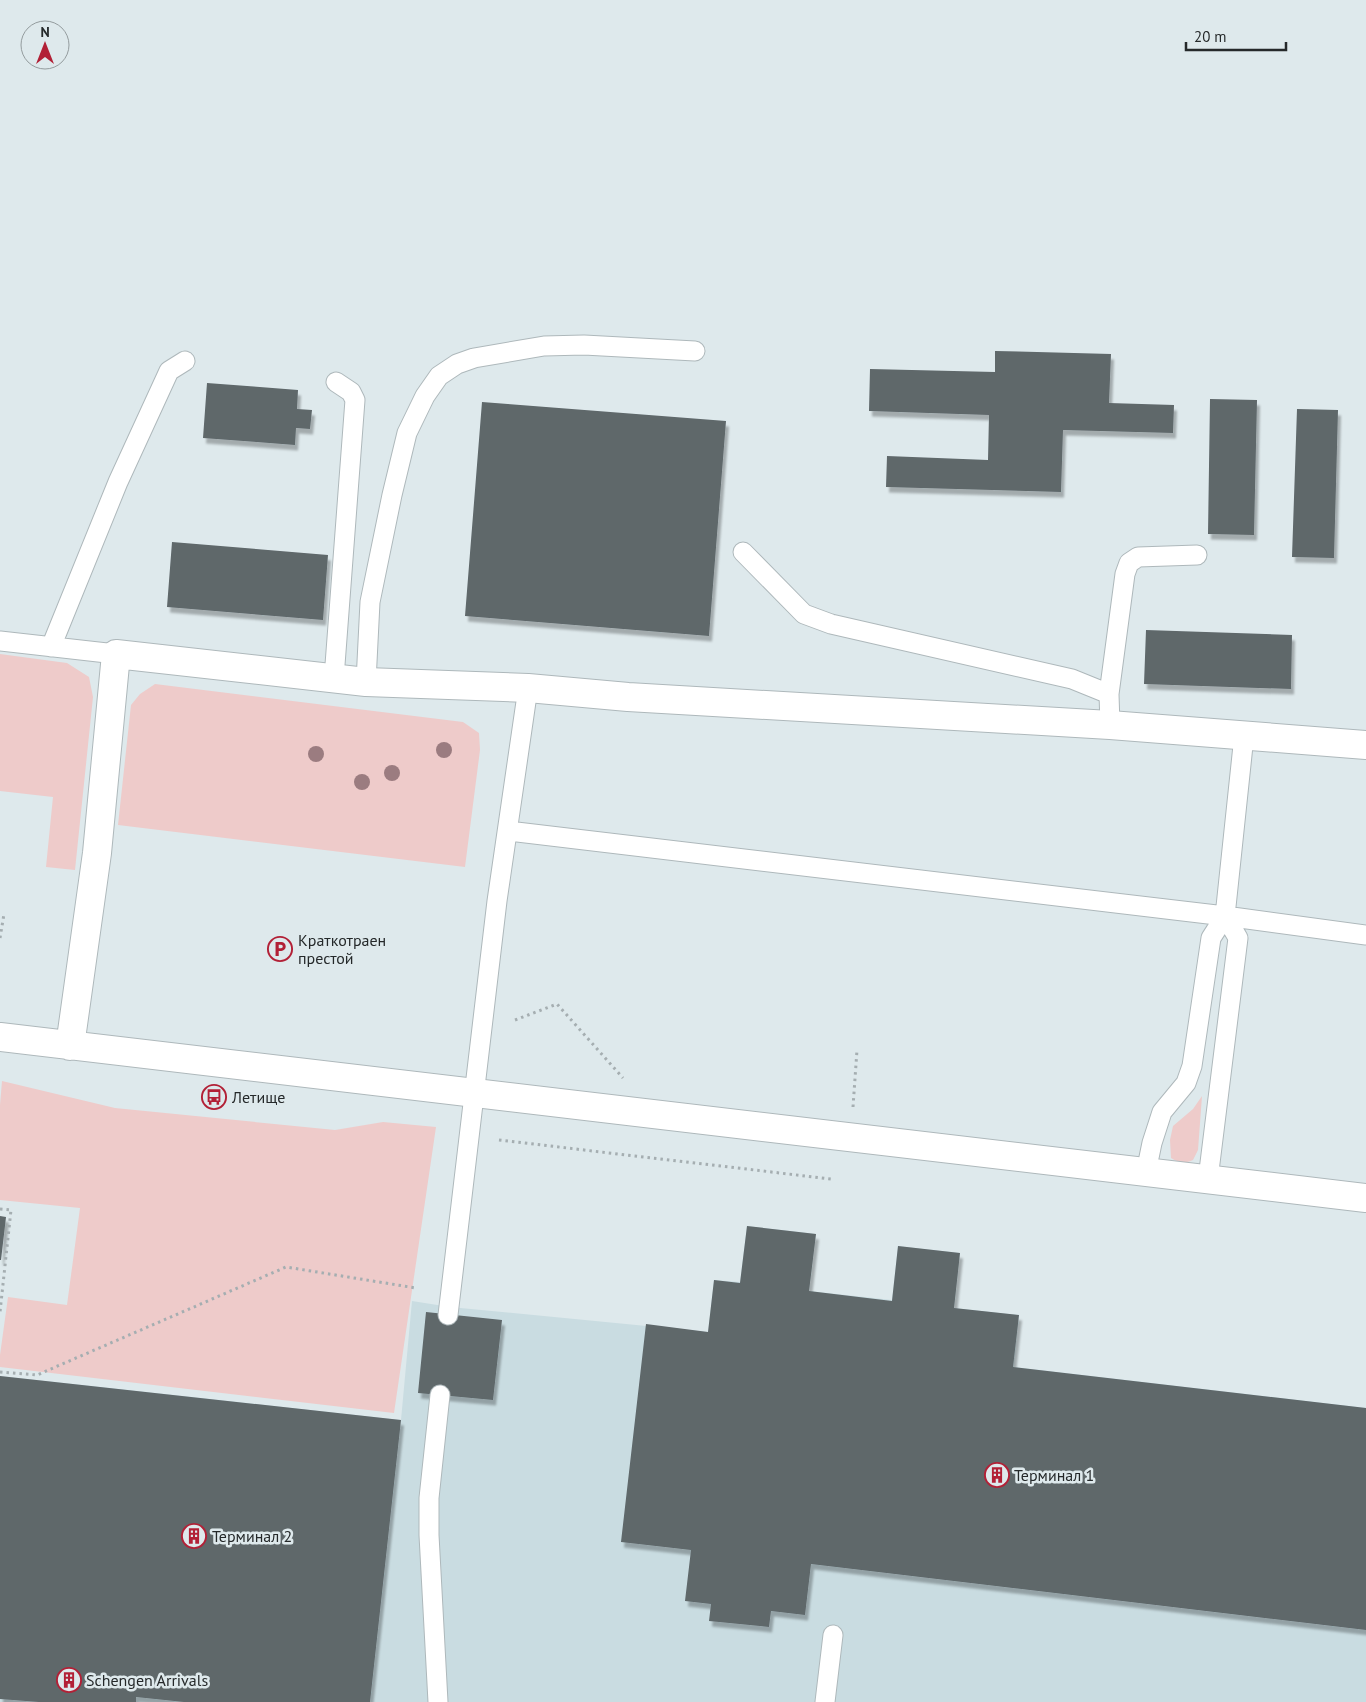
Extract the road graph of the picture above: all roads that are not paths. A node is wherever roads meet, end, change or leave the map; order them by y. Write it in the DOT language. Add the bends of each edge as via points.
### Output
graph roads {
  1 [pos="695,351"];
  2 [pos="185,361"];
  3 [pos="336,382"];
  4 [pos="743,552"];
  5 [pos="1197,555"];
  6 [pos="0,641"];
  7 [pos="51,647"];
  8 [pos="116,654"];
  9 [pos="334,678"];
  10 [pos="366,682"];
  11 [pos="528,688"];
  12 [pos="1110,694"];
  13 [pos="1110,726"];
  14 [pos="1244,736"];
  15 [pos="1366,745"];
  16 [pos="508,832"];
  17 [pos="1225,916"];
  18 [pos="1366,935"];
  19 [pos="0,1037"];
  20 [pos="70,1046"];
  21 [pos="474,1094"];
  22 [pos="1146,1172"];
  23 [pos="1208,1180"];
  24 [pos="1366,1198"];
  25 [pos="448,1315"];
  26 [pos="440,1395"];
  27 [pos="833,1635"];
  28 [pos="438,1702"];
  29 [pos="825,1702"];
  1 -- 10 [label="lane" via="544,346 474,358 457,364 440,376 425,396 407,433 394,486 370,602"];
  2 -- 7 [label="lane" via="169,371 118,482"];
  3 -- 9 [label="lane" via="351,392 355,400"];
  4 -- 12 [label="lane" via="804,614 831,624 1072,679"];
  5 -- 12 [label="lane" via="1138,557 1129,563"];
  6 -- 7 [label="lane"];
  7 -- 8 [label="lane"];
  8 -- 9 [label="street"];
  8 -- 20 [label="street" via="96,853"];
  9 -- 10 [label="street"];
  10 -- 11 [label="street"];
  11 -- 13 [label="street"];
  11 -- 16 [label="lane"];
  12 -- 13 [label="lane"];
  13 -- 14 [label="street"];
  14 -- 15 [label="street"];
  14 -- 17 [label="lane"];
  16 -- 17 [label="lane"];
  16 -- 21 [label="lane"];
  17 -- 18 [label="lane"];
  17 -- 22 [label="lane" via="1211,938 1192,1066 1186,1083 1162,1112"];
  17 -- 23 [label="lane" via="1238,938"];
  19 -- 20 [label="street"];
  20 -- 21 [label="street"];
  21 -- 22 [label="street"];
  21 -- 25 [label="lane"];
  22 -- 23 [label="street"];
  23 -- 24 [label="street"];
  26 -- 28 [label="lane" via="428,1535"];
  27 -- 29 [label="lane"];
}
